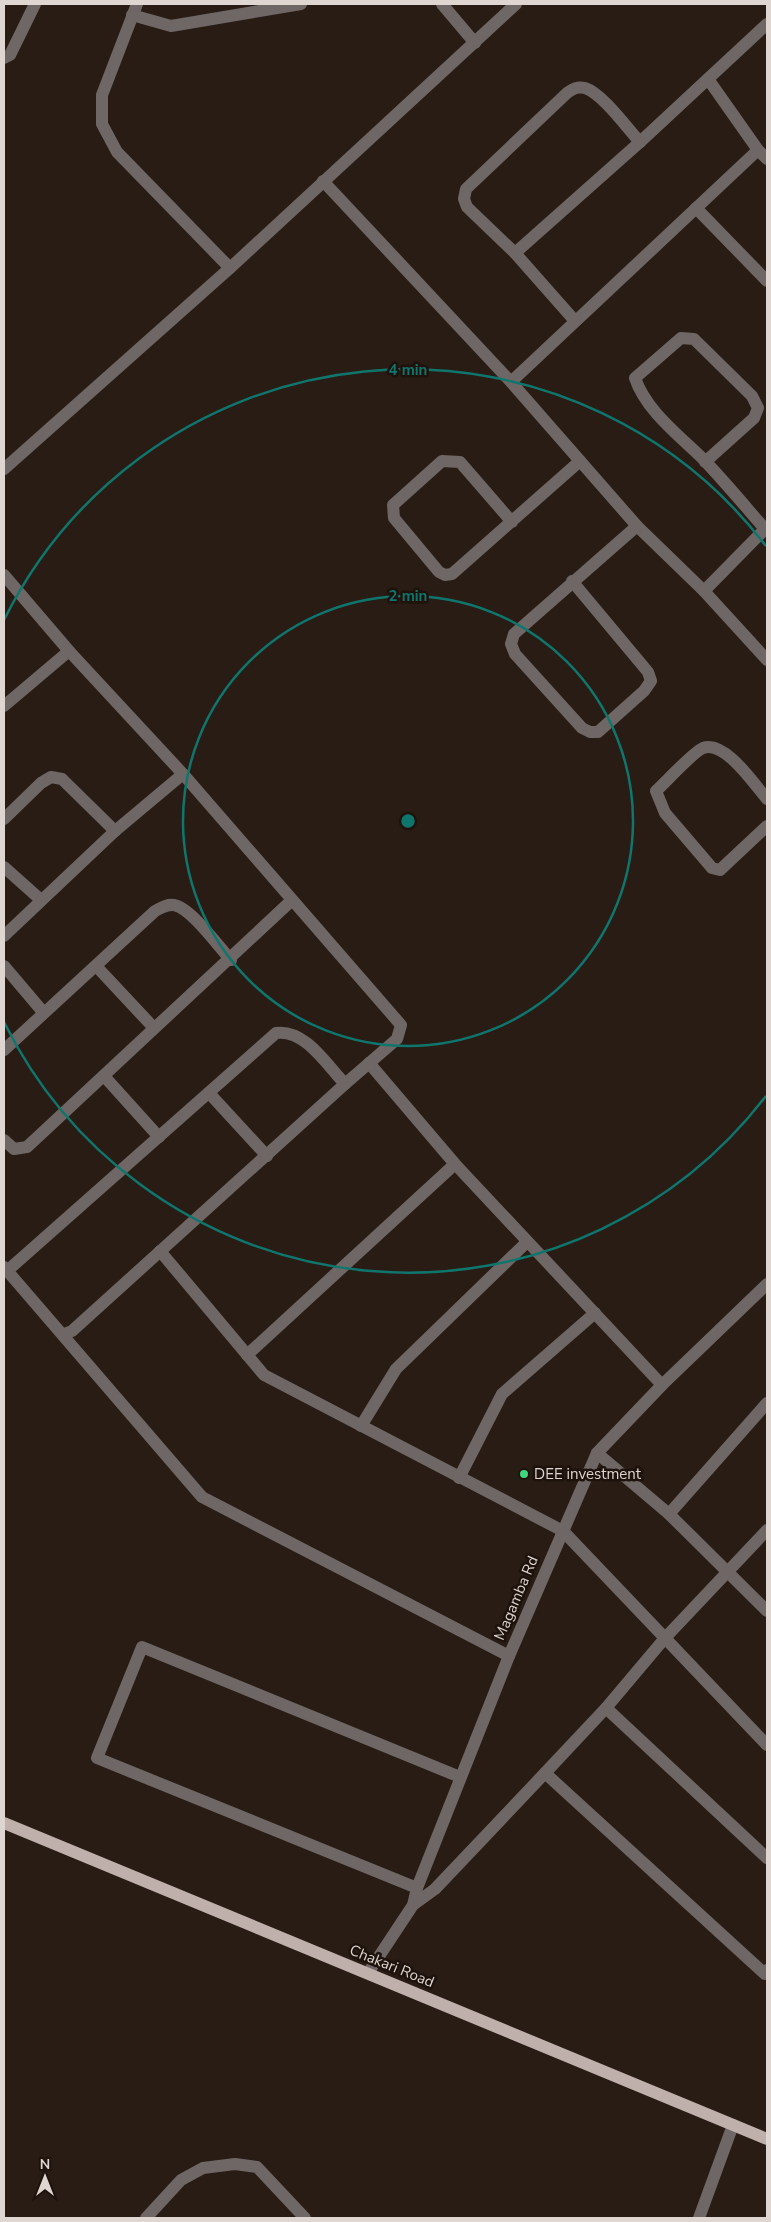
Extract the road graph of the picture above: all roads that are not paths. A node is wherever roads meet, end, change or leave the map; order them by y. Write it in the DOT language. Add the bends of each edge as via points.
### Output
graph roads {
  1 [pos="36,4"];
  2 [pos="301,4"];
  3 [pos="444,4"];
  4 [pos="516,4"];
  5 [pos="135,9"];
  6 [pos="250,9"];
  7 [pos="767,24"];
  8 [pos="475,43"];
  9 [pos="4,58"];
  10 [pos="708,79"];
  11 [pos="640,142"];
  12 [pos="758,150"];
  13 [pos="767,159"];
  14 [pos="323,181"];
  15 [pos="696,208"];
  16 [pos="515,253"];
  17 [pos="230,268"];
  18 [pos="767,281"];
  19 [pos="575,321"];
  20 [pos="511,382"];
  21 [pos="580,461"];
  22 [pos="705,462"];
  23 [pos="4,469"];
  24 [pos="512,522"];
  25 [pos="637,526"];
  26 [pos="766,528"];
  27 [pos="4,575"];
  28 [pos="572,581"];
  29 [pos="704,591"];
  30 [pos="69,650"];
  31 [pos="767,660"];
  32 [pos="4,706"];
  33 [pos="183,774"];
  34 [pos="767,799"];
  35 [pos="4,819"];
  36 [pos="767,826"];
  37 [pos="115,831"];
  38 [pos="4,866"];
  39 [pos="41,900"];
  40 [pos="291,901"];
  41 [pos="4,936"];
  42 [pos="231,960"];
  43 [pos="4,966"];
  44 [pos="96,967"];
  45 [pos="43,1012"];
  46 [pos="154,1028"];
  47 [pos="4,1050"];
  48 [pos="369,1063"];
  49 [pos="104,1076"];
  50 [pos="345,1084"];
  51 [pos="209,1093"];
  52 [pos="159,1137"];
  53 [pos="4,1140"];
  54 [pos="266,1156"];
  55 [pos="455,1164"];
  56 [pos="528,1242"];
  57 [pos="160,1251"];
  58 [pos="5,1269"];
  59 [pos="767,1284"];
  60 [pos="594,1313"];
  61 [pos="64,1334"];
  62 [pos="248,1355"];
  63 [pos="662,1385"];
  64 [pos="767,1403"];
  65 [pos="362,1426"];
  66 [pos="597,1453"];
  67 [pos="459,1478"];
  68 [pos="669,1514"];
  69 [pos="767,1530"];
  70 [pos="563,1531"];
  71 [pos="727,1572"];
  72 [pos="767,1611"];
  73 [pos="665,1638"];
  74 [pos="508,1656"];
  75 [pos="606,1708"];
  76 [pos="767,1745"];
  77 [pos="545,1773"];
  78 [pos="460,1777"];
  79 [pos="4,1824"];
  80 [pos="767,1858"];
  81 [pos="417,1888"];
  82 [pos="413,1905"];
  83 [pos="767,1970"];
  84 [pos="368,1973"];
  85 [pos="733,2125"];
  86 [pos="767,2139"];
  87 [pos="146,2218"];
  88 [pos="306,2218"];
  89 [pos="698,2218"];
  1 -- 9 [label="street" via="10,55"];
  2 -- 6 [label="street"];
  3 -- 8 [label="street"];
  4 -- 8 [label="street"];
  5 -- 6 [label="street" via="171,26"];
  5 -- 17 [label="street" via="102,95 102,124 117,152"];
  7 -- 10 [label="street"];
  8 -- 14 [label="street"];
  10 -- 11 [label="street"];
  10 -- 12 [label="street"];
  11 -- 16 [label="street"];
  11 -- 16 [label="street" via="596,94 576,87 567,93 466,189 464,199 467,207"];
  12 -- 13 [label="street"];
  12 -- 15 [label="street"];
  14 -- 17 [label="street"];
  14 -- 20 [label="street"];
  15 -- 18 [label="street"];
  15 -- 19 [label="street"];
  16 -- 19 [label="street"];
  17 -- 23 [label="street"];
  19 -- 20 [label="street"];
  20 -- 21 [label="street"];
  21 -- 24 [label="street"];
  21 -- 25 [label="street"];
  22 -- 22 [label="street" via="650,405 639,391 635,378 681,338 694,338 752,396 758,408 754,418"];
  22 -- 26 [label="street"];
  24 -- 24 [label="street" via="452,574 445,575 394,518 393,505 442,461 449,460 460,462"];
  25 -- 28 [label="street"];
  25 -- 29 [label="street"];
  26 -- 29 [label="street"];
  27 -- 30 [label="street"];
  28 -- 28 [label="street" via="514,634 511,644 515,654 582,728 598,732 644,691 650,681 648,672"];
  29 -- 31 [label="street"];
  30 -- 32 [label="street"];
  30 -- 33 [label="street"];
  33 -- 37 [label="street"];
  33 -- 40 [label="street"];
  34 -- 36 [label="street" via="727,753 714,747 702,748 656,791 665,813 712,868 720,870"];
  35 -- 37 [label="street" via="51,777 62,779"];
  37 -- 39 [label="street"];
  38 -- 39 [label="street"];
  39 -- 41 [label="street"];
  40 -- 42 [label="street"];
  40 -- 48 [label="street" via="401,1025 397,1039"];
  42 -- 44 [label="street" via="185,910 174,905 155,911"];
  42 -- 46 [label="street"];
  43 -- 45 [label="street"];
  44 -- 45 [label="street"];
  44 -- 46 [label="street"];
  45 -- 47 [label="street"];
  46 -- 49 [label="street"];
  48 -- 50 [label="street"];
  48 -- 55 [label="street"];
  49 -- 52 [label="street"];
  49 -- 53 [label="street" via="27,1148 14,1149"];
  50 -- 51 [label="street" via="302,1038 287,1032 276,1033"];
  50 -- 54 [label="street"];
  51 -- 52 [label="street"];
  51 -- 54 [label="street"];
  52 -- 58 [label="street"];
  54 -- 57 [label="street"];
  55 -- 56 [label="street"];
  55 -- 62 [label="street"];
  56 -- 60 [label="street"];
  56 -- 65 [label="street" via="396,1369"];
  57 -- 61 [label="street" via="72,1331"];
  57 -- 62 [label="street"];
  58 -- 61 [label="street" via="57,1331"];
  59 -- 63 [label="street, Magamba Rd"];
  60 -- 63 [label="street"];
  60 -- 67 [label="street" via="502,1394"];
  61 -- 74 [label="street" via="202,1497"];
  62 -- 65 [label="street" via="264,1375"];
  63 -- 66 [label="street, Magamba Rd"];
  64 -- 68 [label="street"];
  65 -- 67 [label="street"];
  66 -- 68 [label="street"];
  66 -- 70 [label="street, Magamba Rd"];
  67 -- 70 [label="street"];
  68 -- 71 [label="street"];
  69 -- 71 [label="street"];
  70 -- 73 [label="street"];
  70 -- 74 [label="street, Magamba Rd"];
  71 -- 72 [label="street"];
  71 -- 73 [label="street"];
  73 -- 75 [label="street"];
  73 -- 76 [label="street"];
  74 -- 78 [label="street, Magamba Rd"];
  75 -- 77 [label="street"];
  75 -- 80 [label="street"];
  77 -- 82 [label="street" via="435,1889"];
  77 -- 83 [label="street" via="765,1974"];
  78 -- 81 [label="street, Magamba Rd"];
  78 -- 81 [label="street" via="142,1647 97,1758"];
  79 -- 84 [label="main road, Chakari Road"];
  81 -- 82 [label="street, Magamba Rd"];
  82 -- 84 [label="street, Magamba Rd"];
  84 -- 85 [label="main road, Chakari Road"];
  85 -- 86 [label="main road, Chakari Road"];
  85 -- 89 [label="street"];
  87 -- 88 [label="street" via="181,2180 203,2168 235,2164 257,2167"];
}
